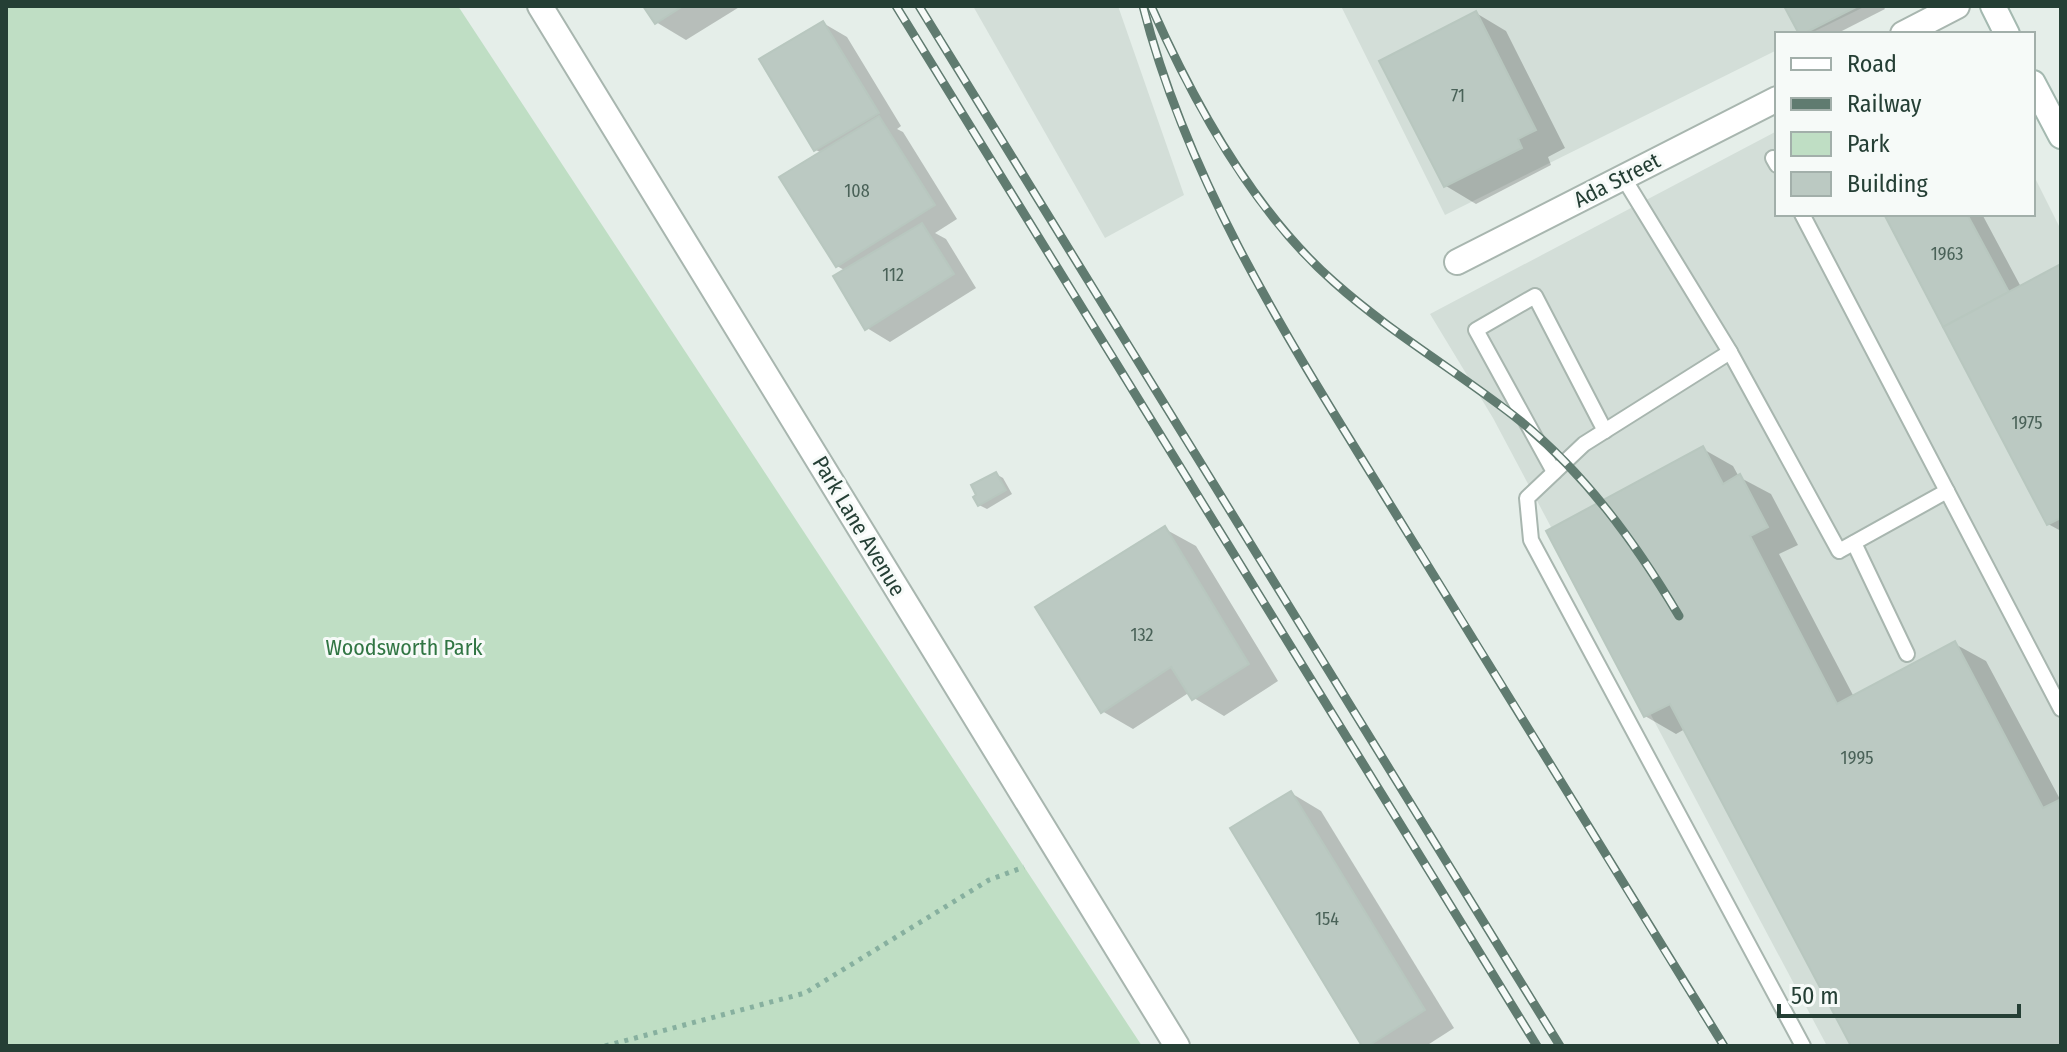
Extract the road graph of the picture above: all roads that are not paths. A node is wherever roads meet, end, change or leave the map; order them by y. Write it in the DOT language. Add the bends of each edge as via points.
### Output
graph roads {
  1 [pos="540,6"];
  2 [pos="1957,6"];
  3 [pos="1993,6"];
  4 [pos="1907,32"];
  5 [pos="2006,32"];
  6 [pos="2035,87"];
  7 [pos="1775,100"];
  8 [pos="2061,136"];
  9 [pos="1623,177"];
  10 [pos="1803,216"];
  11 [pos="1457,262"];
  12 [pos="1730,352"];
  13 [pos="1605,431"];
  14 [pos="1554,472"];
  15 [pos="1947,491"];
  16 [pos="1854,543"];
  17 [pos="1907,654"];
  18 [pos="2061,709"];
  19 [pos="1177,1046"];
  20 [pos="1803,1046"];
  1 -- 19 [label="street, Park Lane Avenue"];
  2 -- 4 [label="street"];
  3 -- 5 [label="street"];
  6 -- 8 [label="street"];
  7 -- 9 [label="street, Ada Street"];
  9 -- 11 [label="street, Ada Street"];
  9 -- 12 [label="lane"];
  10 -- 15 [label="lane"];
  12 -- 13 [label="lane"];
  12 -- 16 [label="lane" via="1839,551"];
  13 -- 14 [label="lane"];
  13 -- 14 [label="lane" via="1535,296 1476,330"];
  14 -- 20 [label="lane" via="1527,498 1531,540"];
  15 -- 16 [label="lane"];
  15 -- 18 [label="lane"];
  16 -- 17 [label="lane"];
}
